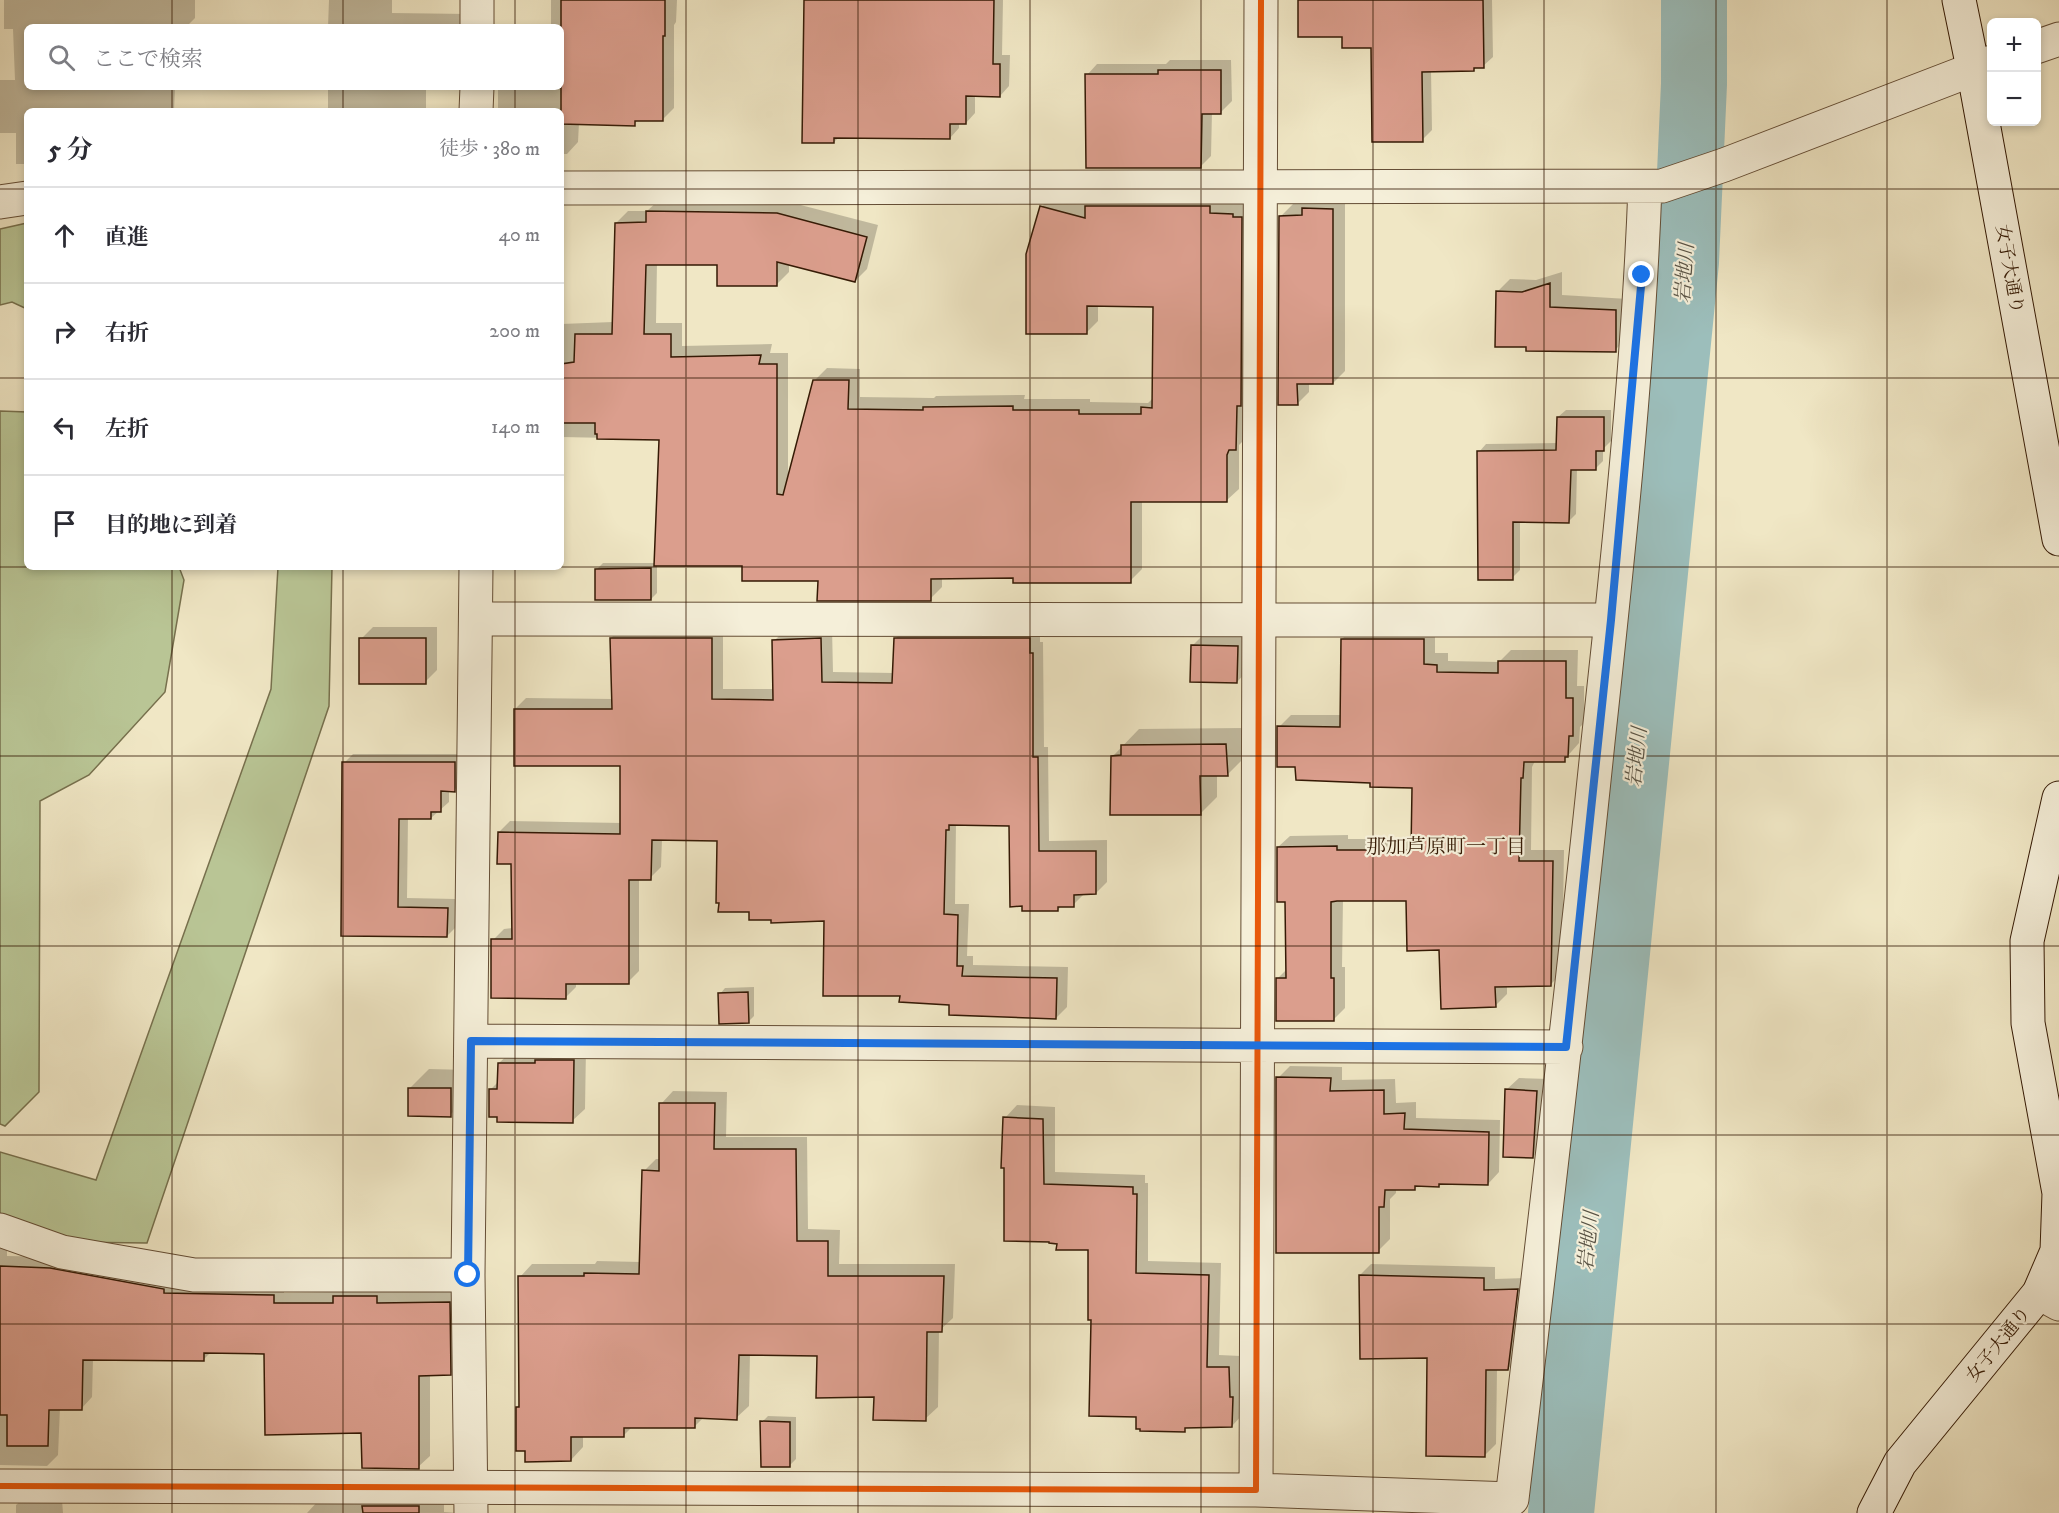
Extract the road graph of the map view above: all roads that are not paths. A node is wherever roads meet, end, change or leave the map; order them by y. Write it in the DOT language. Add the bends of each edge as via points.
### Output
graph roads {
  1 [pos="477,0"];
  2 [pos="1261,0"];
  3 [pos="1959,0"];
  4 [pos="477,24"];
  5 [pos="2059,39"];
  6 [pos="2041,46"];
  7 [pos="1982,65"];
  8 [pos="477,90"];
  9 [pos="476,108"];
  10 [pos="1261,187"];
  11 [pos="1654,187"];
  12 [pos="564,188"];
  13 [pos="24,198"];
  14 [pos="0,202"];
  15 [pos="2059,538"];
  16 [pos="476,570"];
  17 [pos="476,620"];
  18 [pos="1611,620"];
  19 [pos="1259,621"];
  20 [pos="2059,798"];
  21 [pos="471,1041"];
  22 [pos="1259,1046"];
  23 [pos="1566,1047"];
  24 [pos="0,1230"];
  25 [pos="2058,1251"];
  26 [pos="468,1275"];
  27 [pos="2049,1299"];
  28 [pos="0,1486"];
  29 [pos="1256,1490"];
  30 [pos="471,1500"];
  31 [pos="1874,1513"];
  1 -- 4 [label="street"];
  2 -- 10 [label="street"];
  3 -- 7 [label="street, 女子大通り"];
  5 -- 6 [label="street"];
  7 -- 11 [label="street" via="1724,165"];
  7 -- 15 [label="street, 女子大通り"];
  8 -- 9 [label="street"];
  10 -- 11 [label="street"];
  10 -- 12 [label="street"];
  10 -- 19 [label="street"];
  11 -- 18 [label="street" via="1642,275"];
  13 -- 14 [label="street"];
  16 -- 17 [label="street"];
  17 -- 19 [label="street"];
  17 -- 21 [label="street"];
  18 -- 19 [label="street"];
  18 -- 23 [label="street"];
  19 -- 22 [label="street"];
  20 -- 25 [label="street, 女子大通り" via="2027,941 2028,1023 2059,1193"];
  21 -- 22 [label="street"];
  21 -- 26 [label="street"];
  22 -- 23 [label="street"];
  22 -- 29 [label="street"];
  23 -- 29 [label="street" via="1512,1499"];
  24 -- 26 [label="street" via="62,1252 194,1275"];
  25 -- 27 [label="street, 女子大通り"];
  26 -- 30 [label="street"];
  27 -- 31 [label="street, 女子大通り" via="1900,1463"];
  28 -- 30 [label="street"];
  29 -- 30 [label="street"];
}
